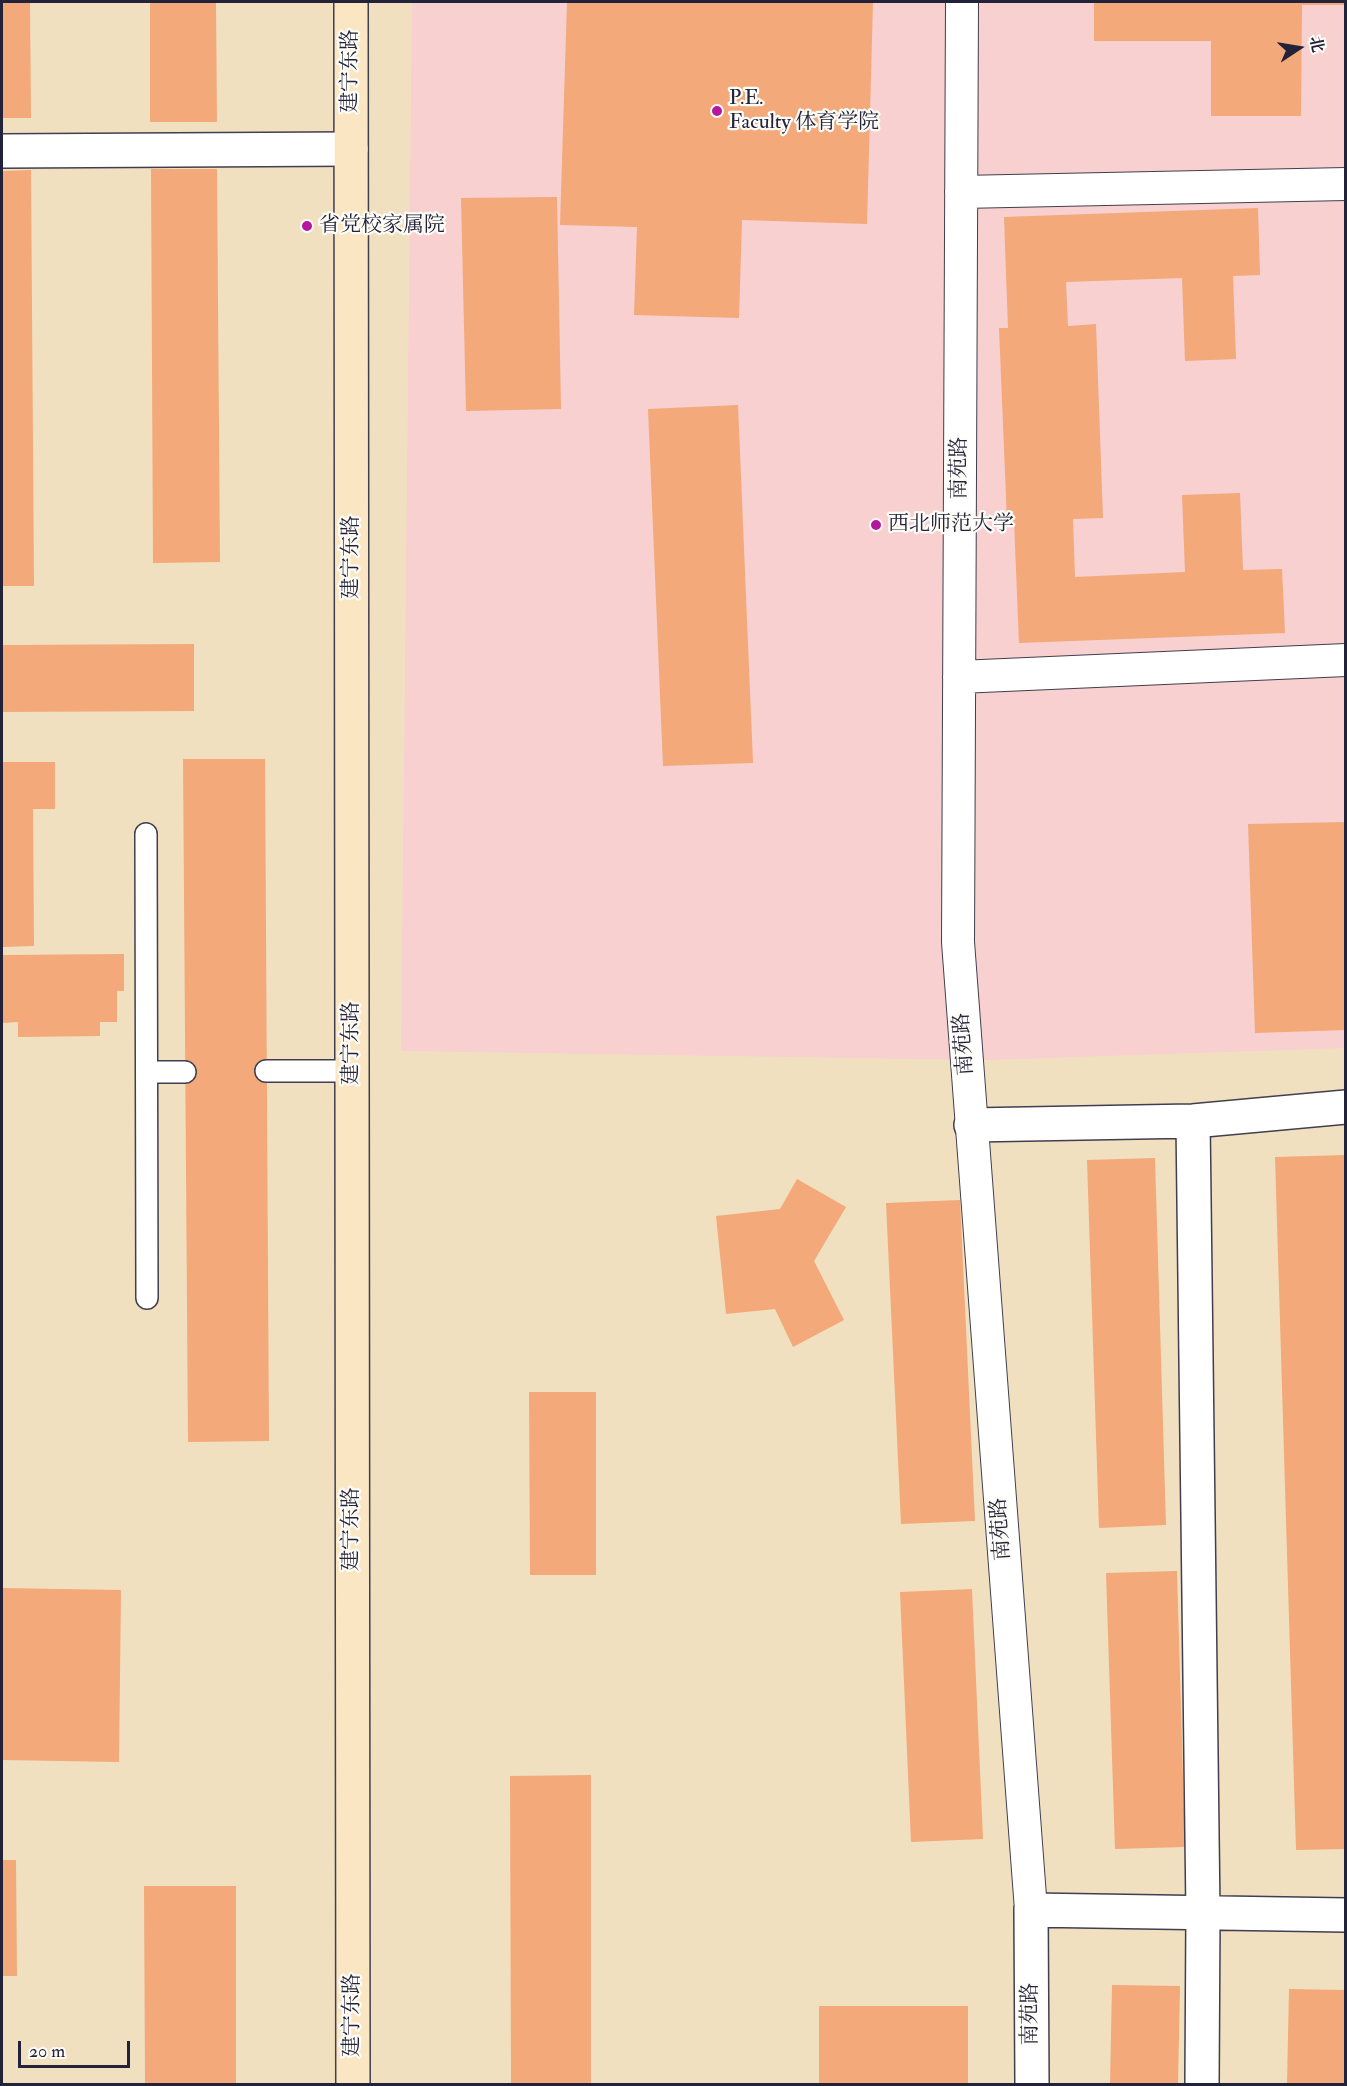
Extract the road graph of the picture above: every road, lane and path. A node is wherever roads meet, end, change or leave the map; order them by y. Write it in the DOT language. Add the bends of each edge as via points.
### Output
graph roads {
  1 [pos="351,2"];
  2 [pos="962,2"];
  3 [pos="351,149"];
  4 [pos="2,151"];
  5 [pos="1345,184"];
  6 [pos="961,192"];
  7 [pos="1346,205"];
  8 [pos="1346,660"];
  9 [pos="959,676"];
  10 [pos="146,834"];
  11 [pos="266,1071"];
  12 [pos="352,1071"];
  13 [pos="147,1072"];
  14 [pos="185,1072"];
  15 [pos="1346,1107"];
  16 [pos="1193,1121"];
  17 [pos="971,1125"];
  18 [pos="147,1298"];
  19 [pos="1031,1910"];
  20 [pos="1203,1913"];
  21 [pos="1346,1915"];
  22 [pos="353,2085"];
  23 [pos="1032,2085"];
  24 [pos="1202,2085"];
  1 -- 3 [label="main road, 建宁东路"];
  2 -- 6 [label="street, 南苑路"];
  3 -- 4 [label="street"];
  3 -- 12 [label="main road, 建宁东路"];
  5 -- 6 [label="street"];
  5 -- 7 [label="street"];
  6 -- 9 [label="street, 南苑路"];
  8 -- 9 [label="street"];
  9 -- 17 [label="street, 南苑路" via="958,942"];
  10 -- 13 [label="lane"];
  11 -- 12 [label="lane"];
  12 -- 22 [label="main road, 建宁东路"];
  13 -- 14 [label="lane"];
  13 -- 18 [label="lane"];
  15 -- 16 [label="street"];
  16 -- 17 [label="street"];
  16 -- 20 [label="street"];
  17 -- 19 [label="street, 南苑路"];
  19 -- 20 [label="street"];
  19 -- 23 [label="street, 南苑路"];
  20 -- 21 [label="street"];
  20 -- 24 [label="street"];
}
